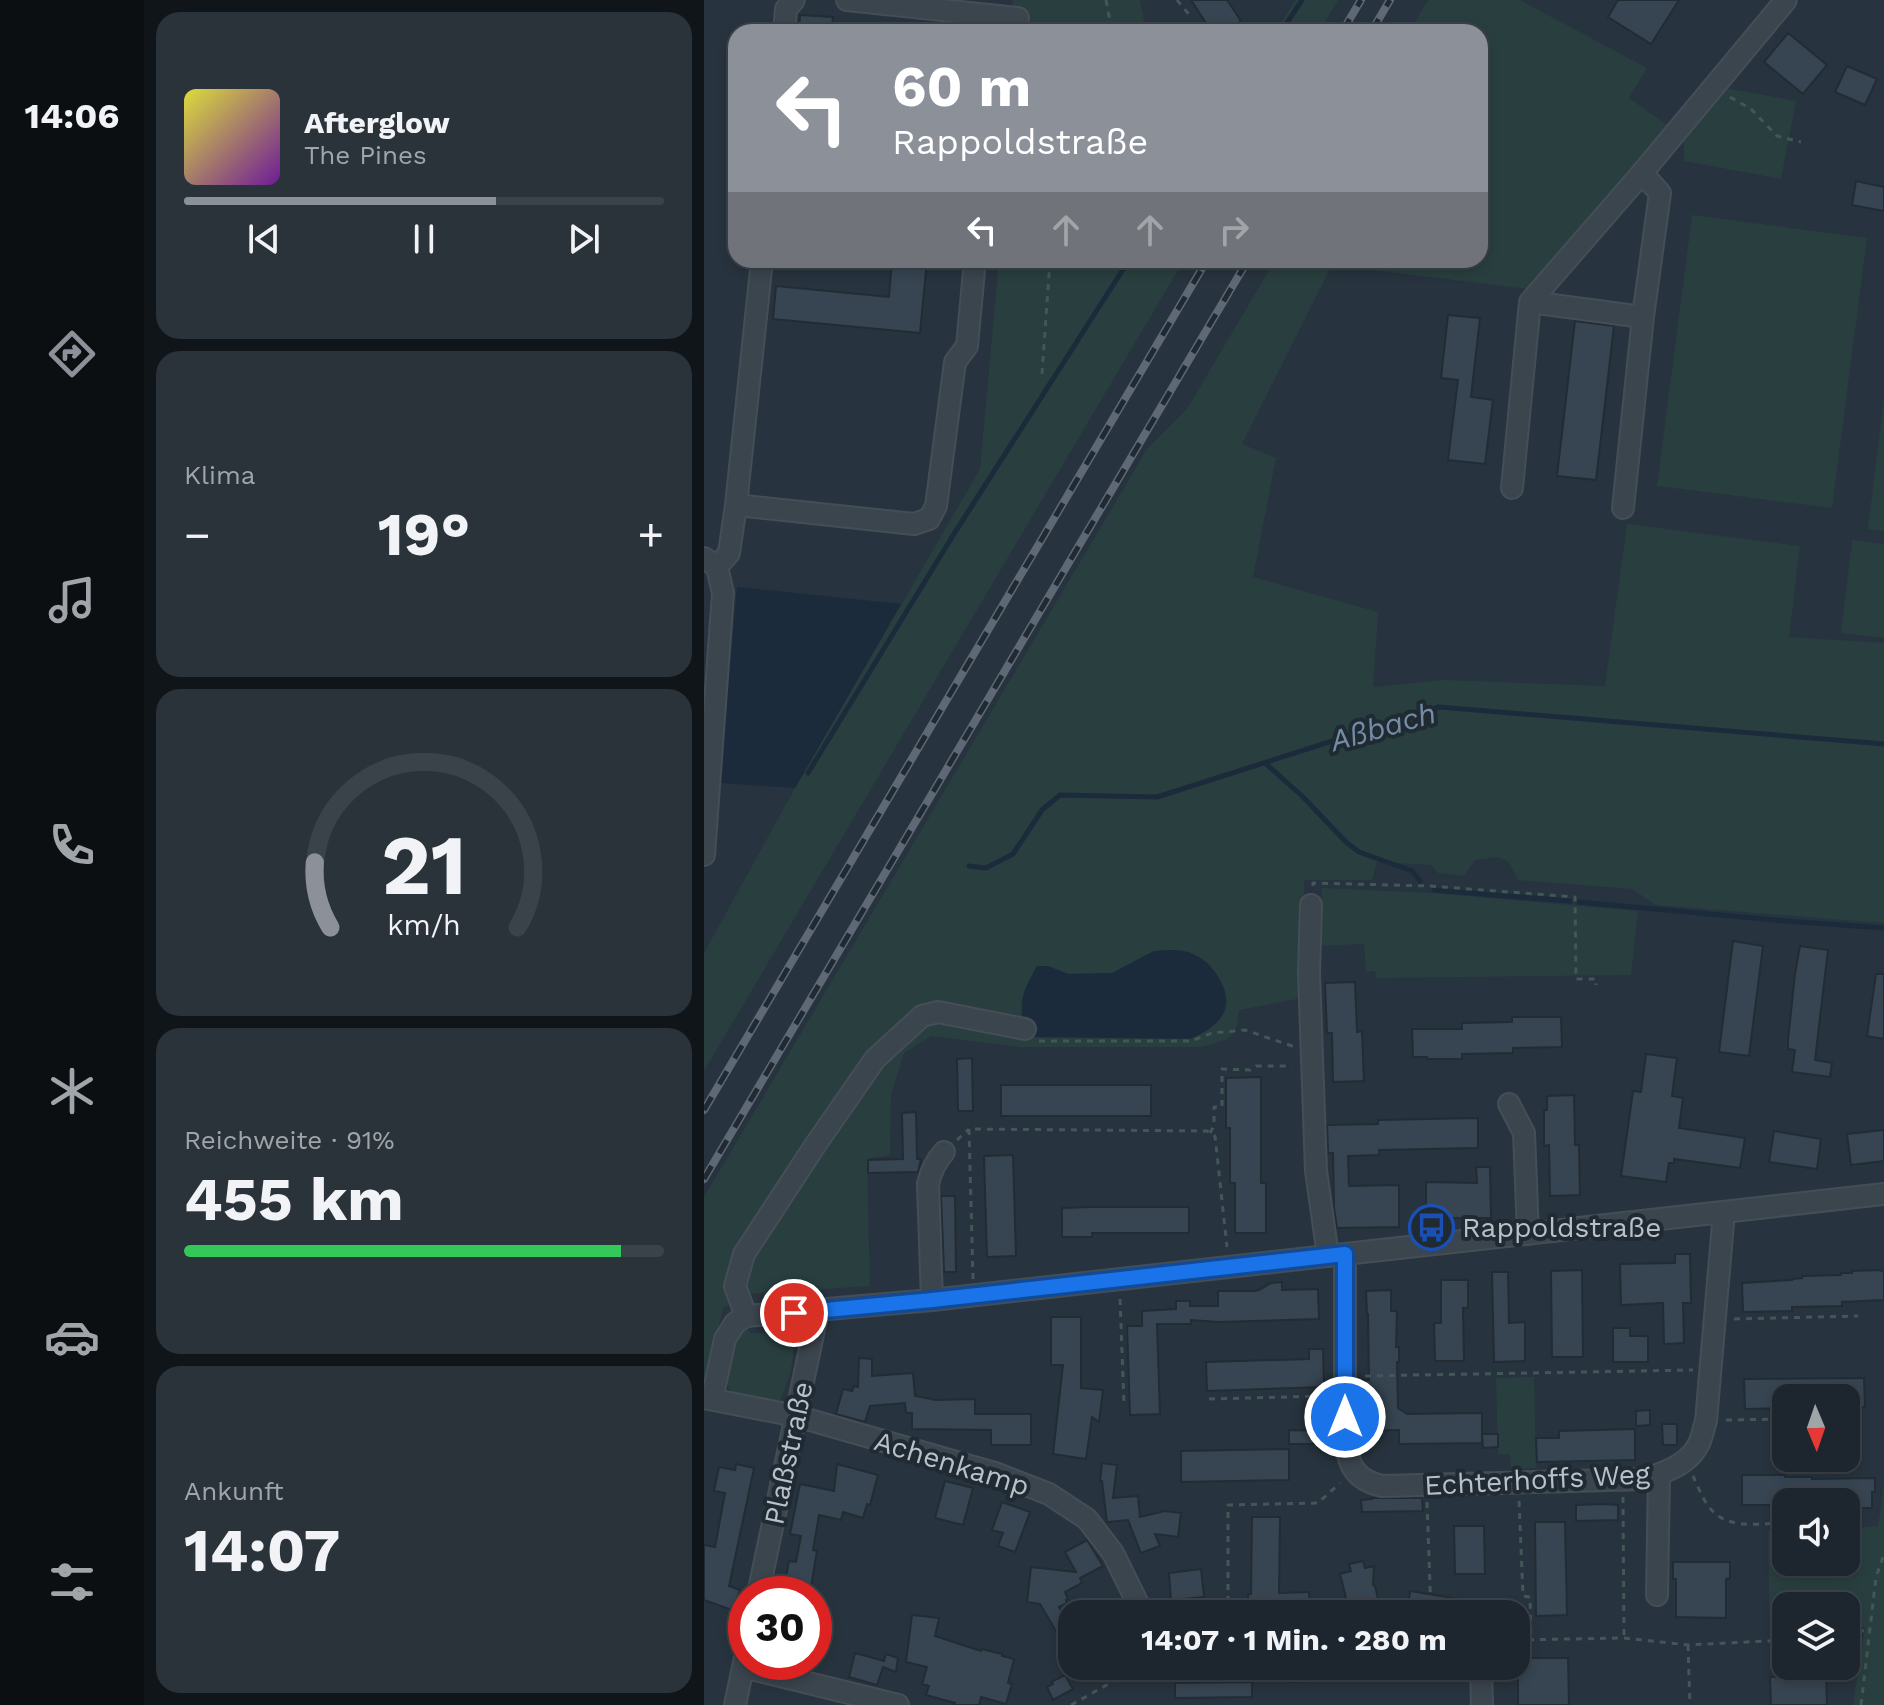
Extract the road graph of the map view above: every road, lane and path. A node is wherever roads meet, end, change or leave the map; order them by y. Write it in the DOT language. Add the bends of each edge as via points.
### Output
graph roads {
  1 [pos="794,0"];
  2 [pos="847,0"];
  3 [pos="1106,0"];
  4 [pos="1177,0"];
  5 [pos="1786,0"];
  6 [pos="1018,18"];
  7 [pos="1192,18"];
  8 [pos="785,24"];
  9 [pos="986,24"];
  10 [pos="1110,24"];
  11 [pos="1713,88"];
  12 [pos="1801,142"];
  13 [pos="1642,173"];
  14 [pos="761,268"];
  15 [pos="974,268"];
  16 [pos="1049,268"];
  17 [pos="1530,302"];
  18 [pos="1643,317"];
  19 [pos="1042,374"];
  20 [pos="1512,488"];
  21 [pos="736,505"];
  22 [pos="1623,508"];
  23 [pos="710,562"];
  24 [pos="704,855"];
  25 [pos="1311,905"];
  26 [pos="1596,985"];
  27 [pos="1020,1028"];
  28 [pos="1312,1059"];
  29 [pos="1509,1104"];
  30 [pos="1210,1133"];
  31 [pos="944,1152"];
  32 [pos="1884,1194"];
  33 [pos="1724,1212"];
  34 [pos="1528,1234"];
  35 [pos="1336,1255"];
  36 [pos="1229,1267"];
  37 [pos="1119,1279"];
  38 [pos="973,1295"];
  39 [pos="932,1300"];
  40 [pos="818,1311"];
  41 [pos="746,1316"];
  42 [pos="1858,1316"];
  43 [pos="1714,1319"];
  44 [pos="1710,1370"];
  45 [pos="1345,1386"];
  46 [pos="708,1399"];
  47 [pos="1209,1399"];
  48 [pos="1124,1404"];
  49 [pos="796,1416"];
  50 [pos="1772,1419"];
  51 [pos="1706,1421"];
  52 [pos="1686,1461"];
  53 [pos="1354,1471"];
  54 [pos="1659,1475"];
  55 [pos="1623,1480"];
  56 [pos="1518,1482"];
  57 [pos="1426,1485"];
  58 [pos="1772,1523"];
  59 [pos="1884,1554"];
  60 [pos="762,1576"];
  61 [pos="1657,1595"];
  62 [pos="1136,1600"];
  63 [pos="1228,1600"];
  64 [pos="1430,1600"];
  65 [pos="1871,1630"];
  66 [pos="1860,1631"];
  67 [pos="1624,1638"];
  68 [pos="1531,1639"];
  69 [pos="1772,1641"];
  70 [pos="1688,1645"];
  71 [pos="740,1680"];
  72 [pos="812,1680"];
  73 [pos="1116,1680"];
  74 [pos="1480,1680"];
  75 [pos="735,1705"];
  76 [pos="898,1705"];
  77 [pos="1071,1705"];
  78 [pos="1482,1705"];
  79 [pos="1690,1705"];
  80 [pos="1861,1705"];
  1 -- 8 [label="street" via="786,9"];
  2 -- 9 [label="street"];
  3 -- 10 [label="path"];
  4 -- 7 [label="path"];
  5 -- 11 [label="street"];
  6 -- 9 [label="street"];
  11 -- 12 [label="path" via="1751,109 1777,136"];
  11 -- 13 [label="street"];
  13 -- 17 [label="street"];
  13 -- 18 [label="street" via="1660,193"];
  14 -- 21 [label="street"];
  15 -- 21 [label="street" via="967,346 955,362 936,506 929,519 914,524"];
  16 -- 19 [label="path"];
  17 -- 18 [label="street"];
  17 -- 20 [label="street"];
  18 -- 22 [label="street"];
  21 -- 23 [label="street" via="729,553"];
  23 -- 24 [label="street" via="723,593"];
  25 -- 26 [label="path" via="1313,883 1575,897 1576,979 1596,979"];
  25 -- 28 [label="street"];
  27 -- 28 [label="path" via="1018,1036 1031,1041 1191,1041 1245,1030"];
  27 -- 41 [label="street" via="938,1012 922,1016 875,1059 744,1254 735,1286"];
  28 -- 30 [label="path" via="1250,1070 1222,1069 1222,1107 1214,1107"];
  28 -- 35 [label="street" via="1316,1171"];
  29 -- 34 [label="street" via="1524,1133"];
  30 -- 36 [label="path" via="1215,1136"];
  30 -- 38 [label="path" via="969,1129"];
  31 -- 39 [label="street" via="928,1184"];
  32 -- 33 [label="street"];
  33 -- 34 [label="street"];
  33 -- 43 [label="street, Echterhoffs Weg"];
  34 -- 35 [label="street"];
  35 -- 36 [label="street"];
  35 -- 45 [label="street"];
  36 -- 37 [label="street"];
  37 -- 38 [label="street"];
  37 -- 48 [label="path"];
  38 -- 39 [label="street"];
  39 -- 40 [label="street"];
  40 -- 41 [label="street"];
  40 -- 49 [label="street, Plaßstraße"];
  41 -- 46 [label="street" via="725,1339"];
  42 -- 43 [label="path"];
  43 -- 44 [label="street, Echterhoffs Weg"];
  44 -- 45 [label="path"];
  44 -- 51 [label="street, Echterhoffs Weg"];
  45 -- 47 [label="path"];
  45 -- 53 [label="street" via="1345,1439"];
  46 -- 49 [label="street, Achenkamp"];
  49 -- 60 [label="street, Plaßstraße"];
  49 -- 62 [label="street, Achenkamp" via="995,1473 1049,1494 1087,1519 1113,1553"];
  50 -- 51 [label="path"];
  51 -- 52 [label="street, Echterhoffs Weg" via="1698,1446"];
  52 -- 54 [label="street, Echterhoffs Weg"];
  52 -- 58 [label="path" via="1716,1514 1729,1521"];
  53 -- 57 [label="street, Echterhoffs Weg" via="1382,1486"];
  53 -- 63 [label="path" via="1318,1503 1228,1505"];
  54 -- 55 [label="street, Echterhoffs Weg"];
  54 -- 61 [label="street"];
  55 -- 56 [label="street, Echterhoffs Weg"];
  55 -- 67 [label="path"];
  56 -- 57 [label="street, Echterhoffs Weg"];
  56 -- 68 [label="path" via="1523,1596 1530,1597"];
  57 -- 64 [label="path"];
  59 -- 65 [label="path" via="1876,1577"];
  65 -- 66 [label="path"];
  65 -- 80 [label="path"];
  67 -- 68 [label="path"];
  67 -- 70 [label="path"];
  69 -- 70 [label="path"];
  70 -- 79 [label="path"];
  71 -- 75 [label="street"];
  72 -- 76 [label="street"];
  73 -- 77 [label="path"];
  74 -- 78 [label="street"];
}
